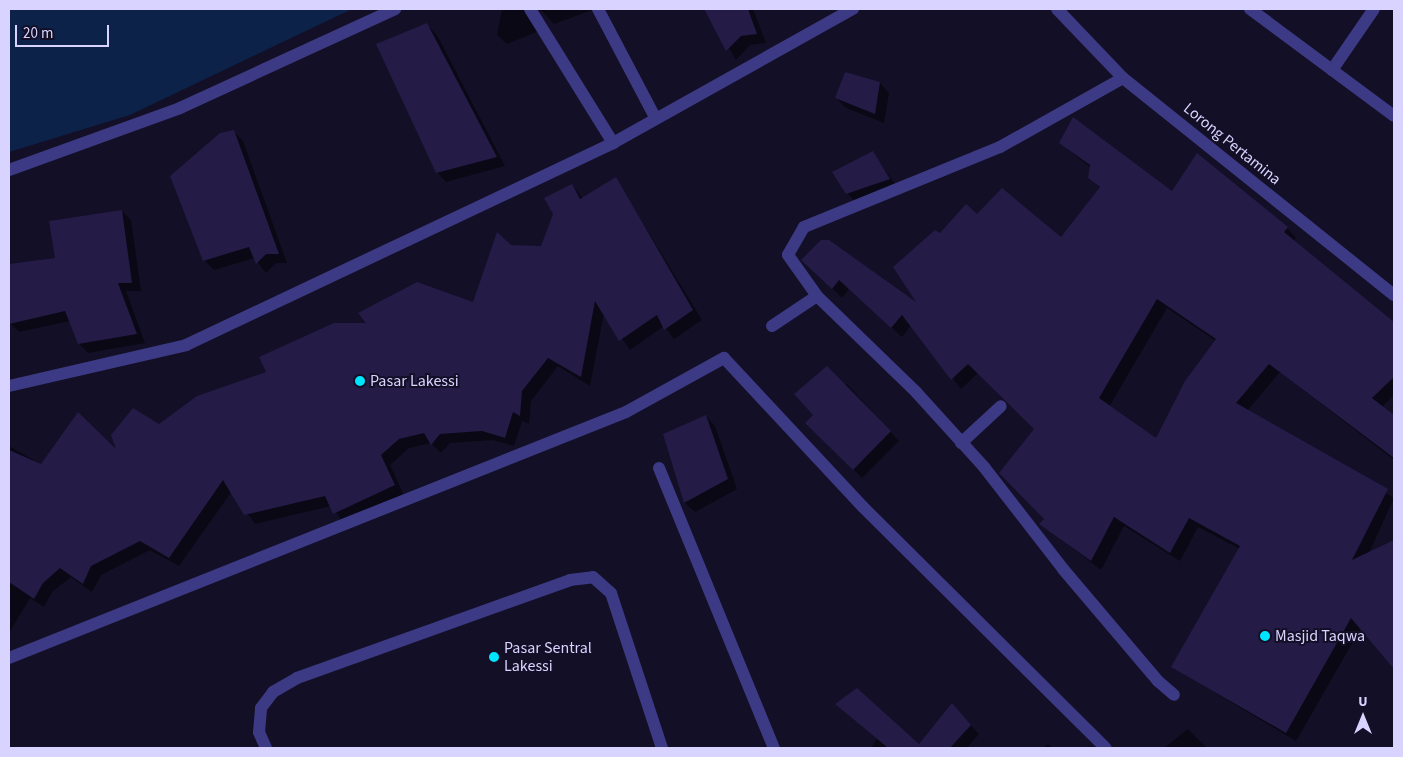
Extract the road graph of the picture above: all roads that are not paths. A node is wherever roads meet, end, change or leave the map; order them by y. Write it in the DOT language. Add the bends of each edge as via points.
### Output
graph roads {
  1 [pos="395,9"];
  2 [pos="530,9"];
  3 [pos="598,9"];
  4 [pos="853,9"];
  5 [pos="1058,9"];
  6 [pos="1250,9"];
  7 [pos="1374,9"];
  8 [pos="1332,70"];
  9 [pos="1123,78"];
  10 [pos="1394,116"];
  11 [pos="656,119"];
  12 [pos="613,144"];
  13 [pos="9,170"];
  14 [pos="817,296"];
  15 [pos="1394,296"];
  16 [pos="772,326"];
  17 [pos="9,386"];
  18 [pos="1001,406"];
  19 [pos="962,443"];
  20 [pos="659,468"];
  21 [pos="9,658"];
  22 [pos="1174,695"];
  23 [pos="266,748"];
  24 [pos="662,748"];
  25 [pos="774,748"];
  26 [pos="1106,748"];
  1 -- 13 [label="street" via="180,108"];
  2 -- 12 [label="street"];
  3 -- 11 [label="street"];
  4 -- 11 [label="street"];
  5 -- 9 [label="street, Lorong Pertamina"];
  6 -- 8 [label="street"];
  7 -- 8 [label="street"];
  8 -- 10 [label="street"];
  9 -- 14 [label="street" via="1000,146 804,227 788,255"];
  9 -- 15 [label="street, Lorong Pertamina"];
  11 -- 12 [label="street"];
  12 -- 17 [label="street" via="186,345"];
  14 -- 16 [label="street"];
  14 -- 19 [label="street"];
  18 -- 19 [label="street"];
  19 -- 22 [label="street" via="1139,659"];
  20 -- 25 [label="street"];
  21 -- 26 [label="street" via="626,412 724,358 863,507"];
  23 -- 24 [label="street" via="259,732 261,708 273,692 297,678 570,580 593,577 611,593"];
}
